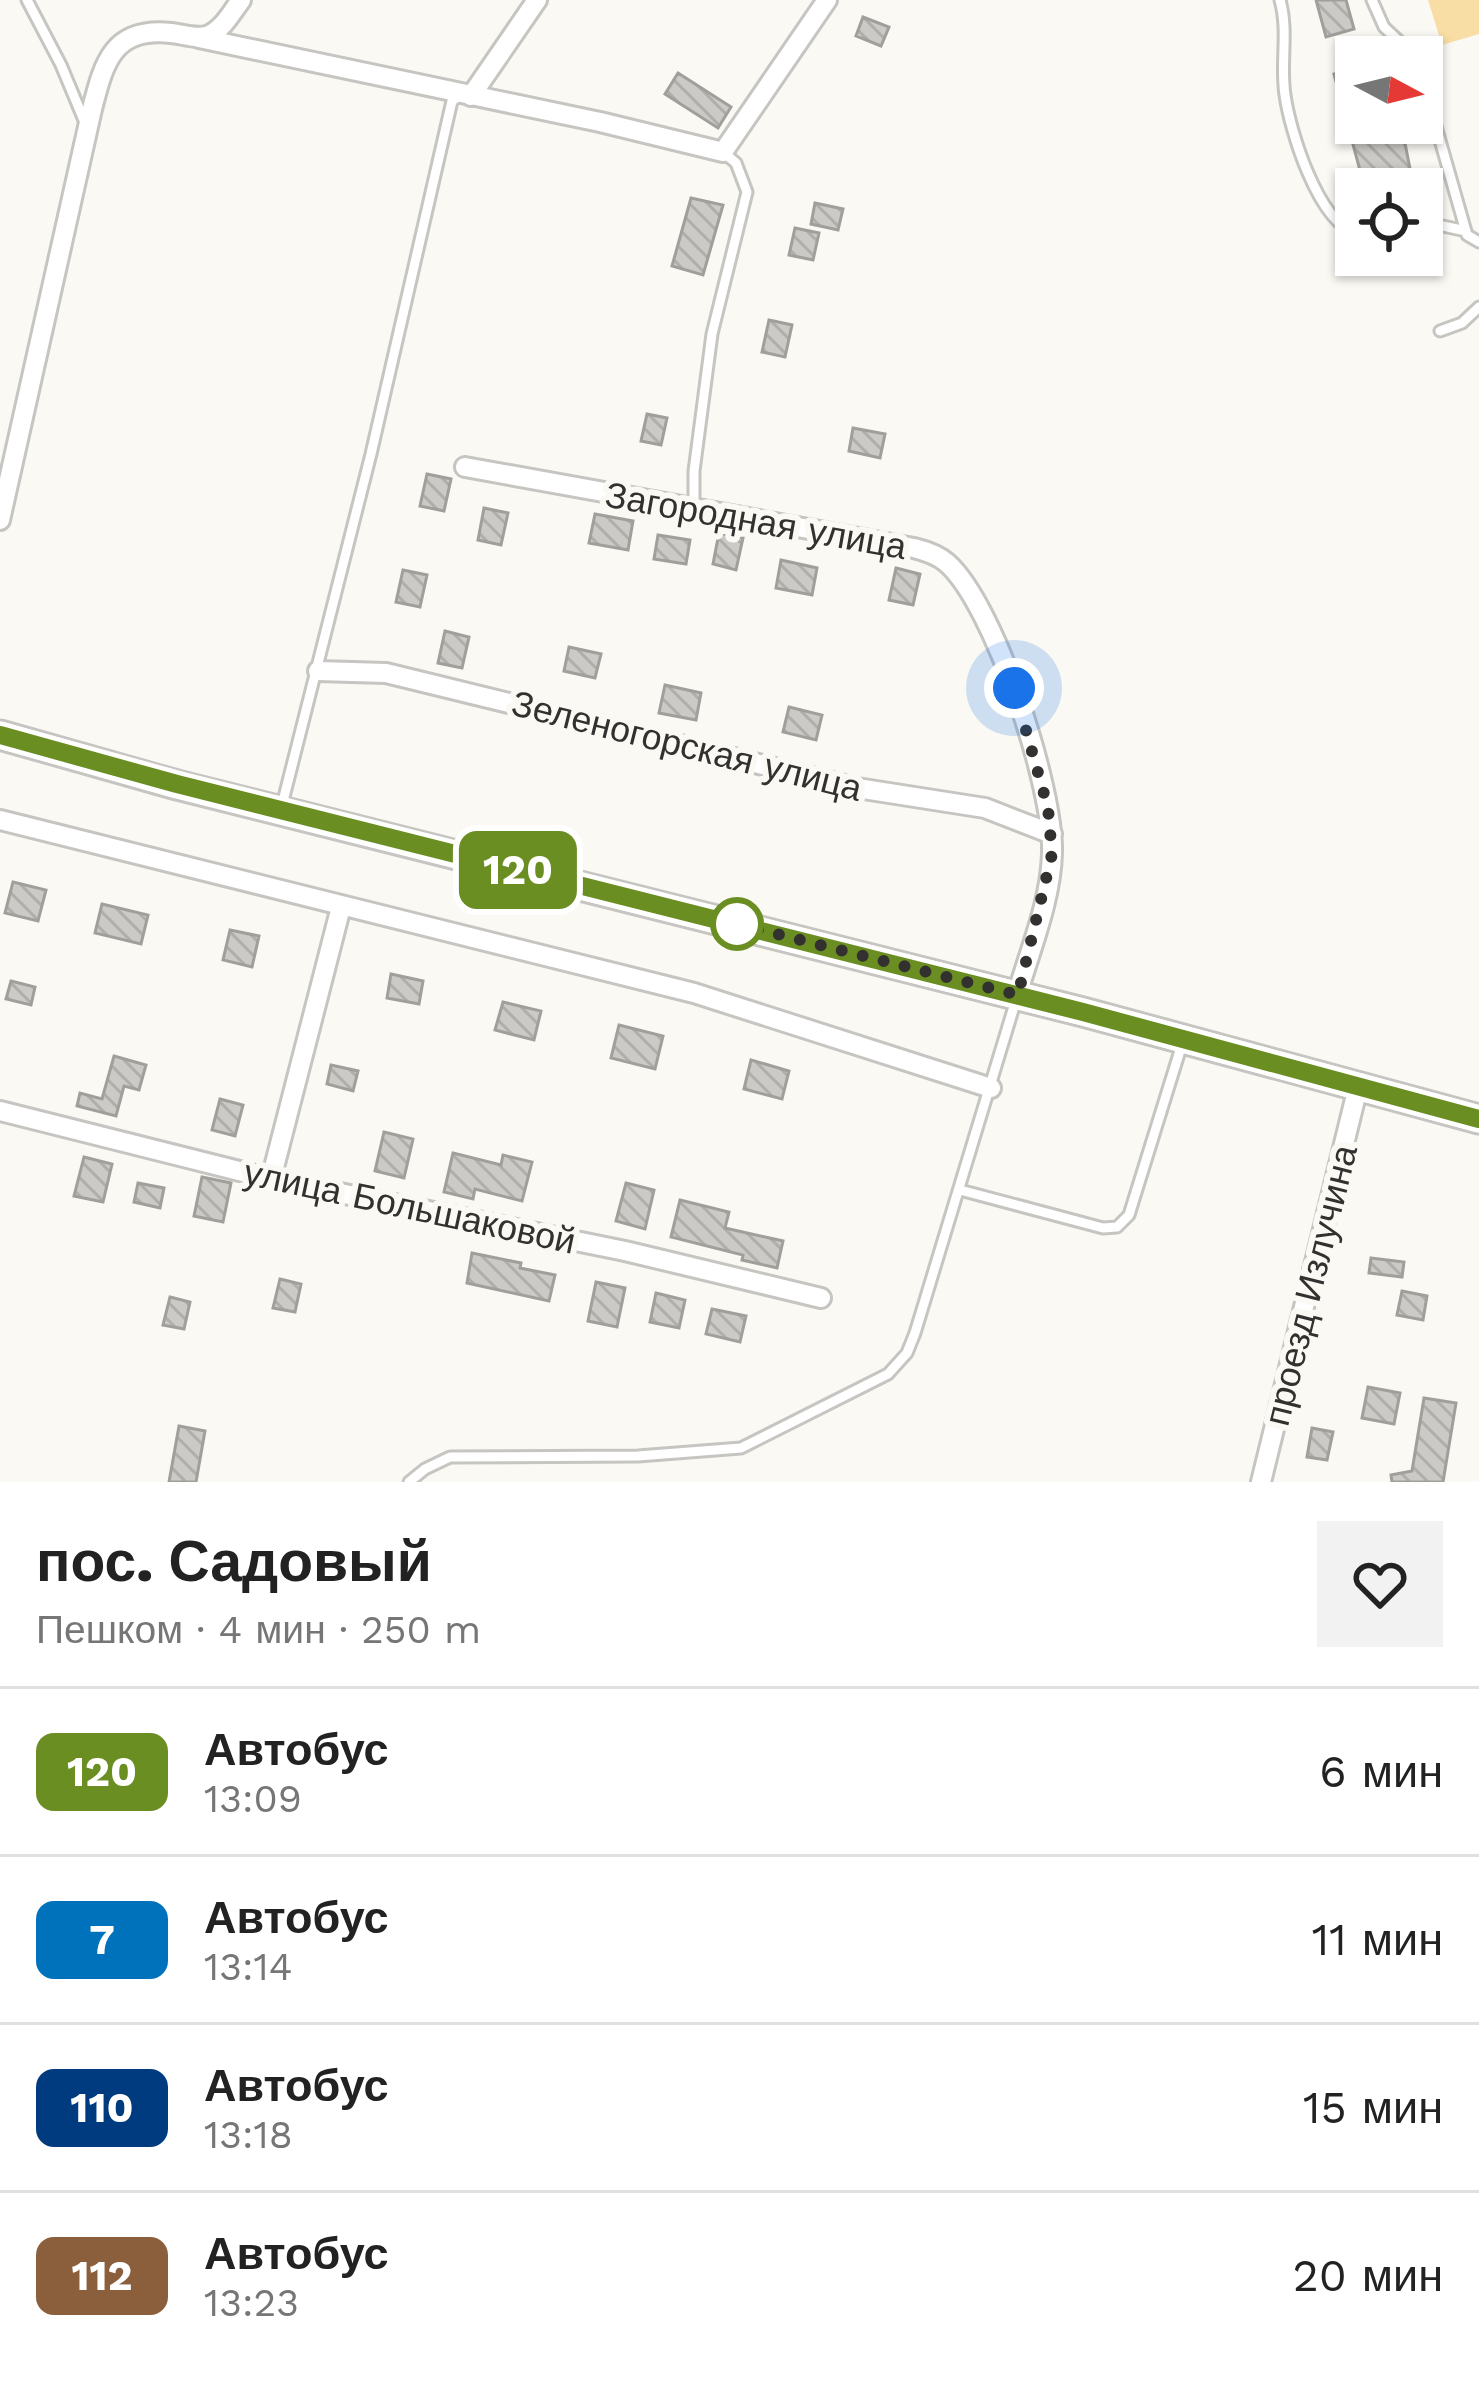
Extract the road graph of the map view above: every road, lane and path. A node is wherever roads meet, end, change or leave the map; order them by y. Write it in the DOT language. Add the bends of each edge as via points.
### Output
graph roads {
  1 [pos="27,0"];
  2 [pos="241,0"];
  3 [pos="537,0"];
  4 [pos="827,0"];
  5 [pos="1280,0"];
  6 [pos="1372,0"];
  7 [pos="1394,36"];
  8 [pos="199,38"];
  9 [pos="468,96"];
  10 [pos="88,129"];
  11 [pos="1441,144"];
  12 [pos="723,152"];
  13 [pos="1335,217"];
  14 [pos="1443,226"];
  15 [pos="1466,231"];
  16 [pos="1479,242"];
  17 [pos="1479,307"];
  18 [pos="1440,331"];
  19 [pos="465,466"];
  20 [pos="694,508"];
  21 [pos="0,520"];
  22 [pos="318,671"];
  23 [pos="0,735"];
  24 [pos="280,810"];
  25 [pos="0,820"];
  26 [pos="1052,834"];
  27 [pos="341,907"];
  28 [pos="1018,995"];
  29 [pos="1183,1041"];
  30 [pos="991,1088"];
  31 [pos="1358,1088"];
  32 [pos="0,1112"];
  33 [pos="1479,1119"];
  34 [pos="271,1179"];
  35 [pos="960,1190"];
  36 [pos="821,1298"];
  37 [pos="410,1482"];
  38 [pos="1261,1482"];
  1 -- 10 [label="lane"];
  2 -- 8 [label="street" via="216,31"];
  3 -- 9 [label="street"];
  4 -- 12 [label="street"];
  5 -- 13 [label="lane" via="1285,96 1310,181"];
  6 -- 7 [label="lane"];
  8 -- 9 [label="street"];
  8 -- 10 [label="street" via="150,32 126,40 101,73"];
  9 -- 12 [label="street"];
  9 -- 22 [label="lane" via="452,101"];
  10 -- 21 [label="street"];
  11 -- 15 [label="lane"];
  12 -- 20 [label="lane" via="747,192 712,334"];
  14 -- 15 [label="lane"];
  15 -- 16 [label="lane"];
  17 -- 18 [label="lane"];
  19 -- 20 [label="street, Загородная улица"];
  20 -- 26 [label="street, Загородная улица" via="944,560 997,646"];
  22 -- 24 [label="lane"];
  22 -- 26 [label="street, Зеленогорская улица" via="386,673 857,788 985,808"];
  23 -- 24 [label="main road"];
  24 -- 28 [label="main road"];
  25 -- 27 [label="street"];
  26 -- 28 [label="street, Загородная улица" via="1051,870"];
  27 -- 30 [label="street" via="694,993"];
  27 -- 34 [label="street"];
  28 -- 29 [label="main road"];
  28 -- 30 [label="lane"];
  29 -- 31 [label="main road"];
  29 -- 35 [label="lane" via="1129,1215 1117,1227"];
  30 -- 35 [label="lane"];
  31 -- 33 [label="main road"];
  31 -- 38 [label="street, проезд Излучина"];
  32 -- 34 [label="street, улица Большаковой"];
  34 -- 36 [label="street, улица Большаковой"];
  35 -- 37 [label="lane" via="909,1348 875,1382 741,1448 450,1457"];
}
